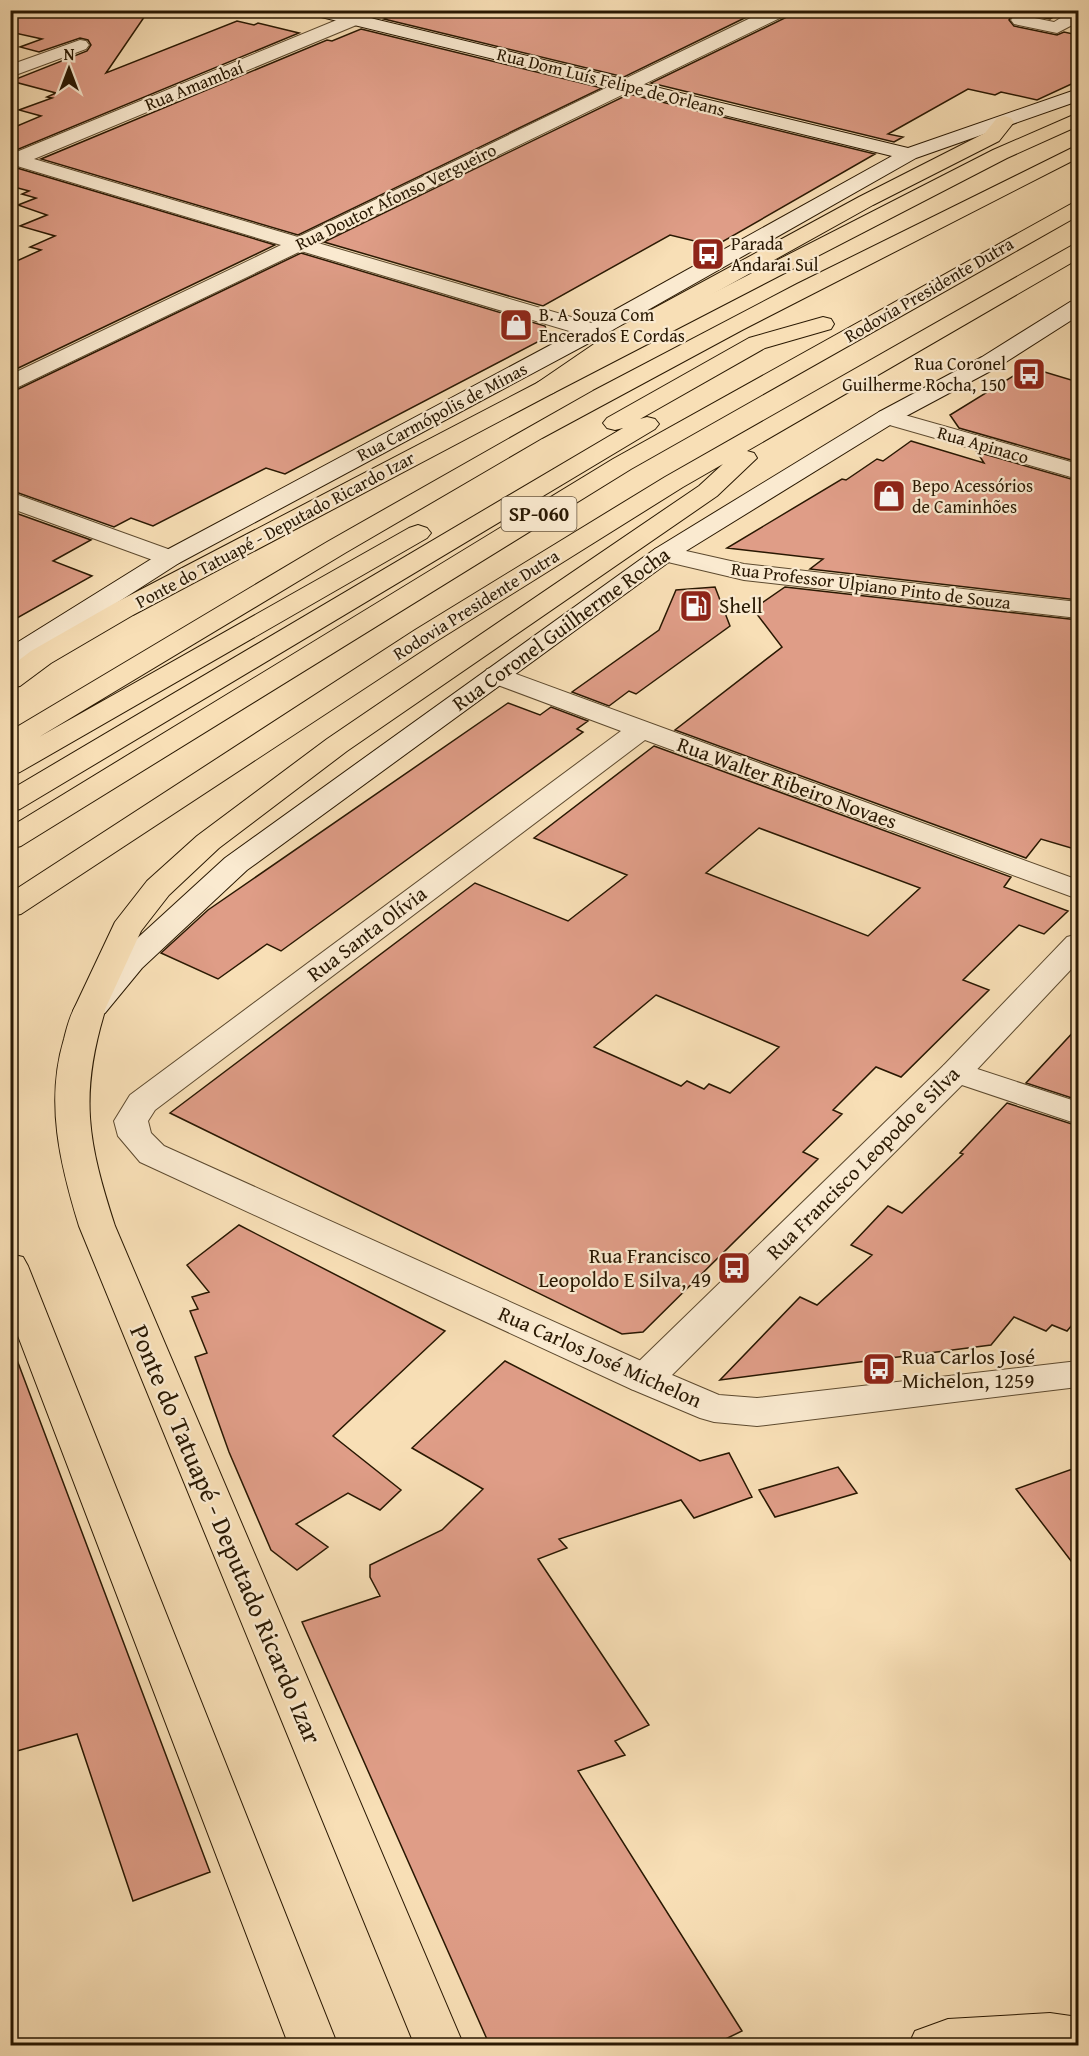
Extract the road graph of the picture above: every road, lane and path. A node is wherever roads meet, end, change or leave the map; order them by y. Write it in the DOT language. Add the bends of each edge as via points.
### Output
graph roads {
  1 [pos="313,10"];
  2 [pos="377,10"];
  3 [pos="782,10"];
  4 [pos="1078,15"];
  5 [pos="353,20"];
  6 [pos="1020,20"];
  7 [pos="80,45"];
  8 [pos="10,72"];
  9 [pos="628,86"];
  10 [pos="1078,95"];
  11 [pos="1078,119"];
  12 [pos="1004,122"];
  13 [pos="1078,151"];
  14 [pos="909,154"];
  15 [pos="12,160"];
  16 [pos="1078,207"];
  17 [pos="298,244"];
  18 [pos="1078,250"];
  19 [pos="1078,307"];
  20 [pos="594,331"];
  21 [pos="10,384"];
  22 [pos="545,388"];
  23 [pos="887,417"];
  24 [pos="789,418"];
  25 [pos="1078,472"];
  26 [pos="10,499"];
  27 [pos="664,555"];
  28 [pos="170,558"];
  29 [pos="1078,610"];
  30 [pos="10,659"];
  31 [pos="497,675"];
  32 [pos="10,681"];
  33 [pos="641,729"];
  34 [pos="10,743"];
  35 [pos="10,766"];
  36 [pos="10,803"];
  37 [pos="10,840"];
  38 [pos="1078,890"];
  39 [pos="10,907"];
  40 [pos="1078,945"];
  41 [pos="89,1011"];
  42 [pos="956,1072"];
  43 [pos="1078,1113"];
  44 [pos="152,1154"];
  45 [pos="10,1266"];
  46 [pos="1078,1374"];
  47 [pos="645,1379"];
  48 [pos="1078,2038"];
  49 [pos="314,2046"];
  50 [pos="440,2046"];
  51 [pos="932,2046"];
  1 -- 5 [label="street, Rua Dom Luís Felipe de Orleans"];
  2 -- 5 [label="street, Rua Amambaí"];
  3 -- 9 [label="street, Rua Doutor Afonso Vergueiro"];
  4 -- 6 [label="street" via="1057,28"];
  5 -- 9 [label="street, Rua Dom Luís Felipe de Orleans"];
  5 -- 15 [label="street, Rua Amambaí"];
  7 -- 8 [label="street"];
  9 -- 14 [label="street, Rua Dom Luís Felipe de Orleans"];
  9 -- 17 [label="street, Rua Doutor Afonso Vergueiro"];
  10 -- 12 [label="street, Rua Carmópolis de Minas"];
  11 -- 22 [label="highway" via="1000,154"];
  12 -- 14 [label="street, Rua Carmópolis de Minas"];
  12 -- 22 [label="highway" via="992,138 866,201 624,334"];
  13 -- 34 [label="highway" via="912,232 535,433"];
  14 -- 20 [label="street, Rua Carmópolis de Minas"];
  15 -- 17 [label="street"];
  16 -- 37 [label="highway, Rodovia Presidente Dutra / SP-060" via="622,464"];
  17 -- 20 [label="street"];
  17 -- 21 [label="street, Rua Doutor Afonso Vergueiro"];
  18 -- 24 [label="highway, Rodovia Presidente Dutra / SP-060"];
  19 -- 23 [label="street, Rua Coronel Guilherme Rocha" via="990,362"];
  20 -- 28 [label="street, Rua Carmópolis de Minas"];
  22 -- 32 [label="highway, Ponte do Tatuapé - Deputado Ricardo Izar" via="123,609 41,657"];
  23 -- 25 [label="street, Rua Apinaco"];
  23 -- 27 [label="street, Rua Coronel Guilherme Rocha"];
  24 -- 39 [label="highway, Rodovia Presidente Dutra / SP-060" via="674,482 425,636"];
  24 -- 41 [label="highway, Ponte do Tatuapé - Deputado Ricardo Izar" via="708,491 337,745 208,842 158,888 126,929"];
  26 -- 28 [label="street"];
  27 -- 29 [label="street, Rua Professor Ulpiano Pinto de Souza" via="744,572"];
  27 -- 31 [label="street, Rua Coronel Guilherme Rocha"];
  28 -- 30 [label="street, Rua Carmópolis de Minas"];
  31 -- 33 [label="street, Rua Walter Ribeiro Novaes"];
  31 -- 41 [label="street, Rua Coronel Guilherme Rocha" via="236,864 131,961"];
  33 -- 38 [label="street, Rua Walter Ribeiro Novaes"];
  33 -- 44 [label="street, Rua Santa Olívia" via="142,1103 132,1121 135,1136"];
  35 -- 36 [label="highway, Rodovia Presidente Dutra / SP-060" via="757,343 832,319 594,453"];
  40 -- 42 [label="street, Rua Francisco Leopodo e Silva"];
  41 -- 50 [label="highway, Ponte do Tatuapé - Deputado Ricardo Izar" via="75,1061 72,1104 78,1164 97,1226"];
  42 -- 43 [label="street"];
  42 -- 47 [label="street, Rua Francisco Leopodo e Silva"];
  44 -- 47 [label="street, Rua Carlos José Michelon"];
  45 -- 49 [label="highway"];
  46 -- 47 [label="street, Rua Carlos José Michelon" via="757,1412 714,1408"];
  48 -- 51 [label="highway" via="1050,2034 948,2041"];
}
